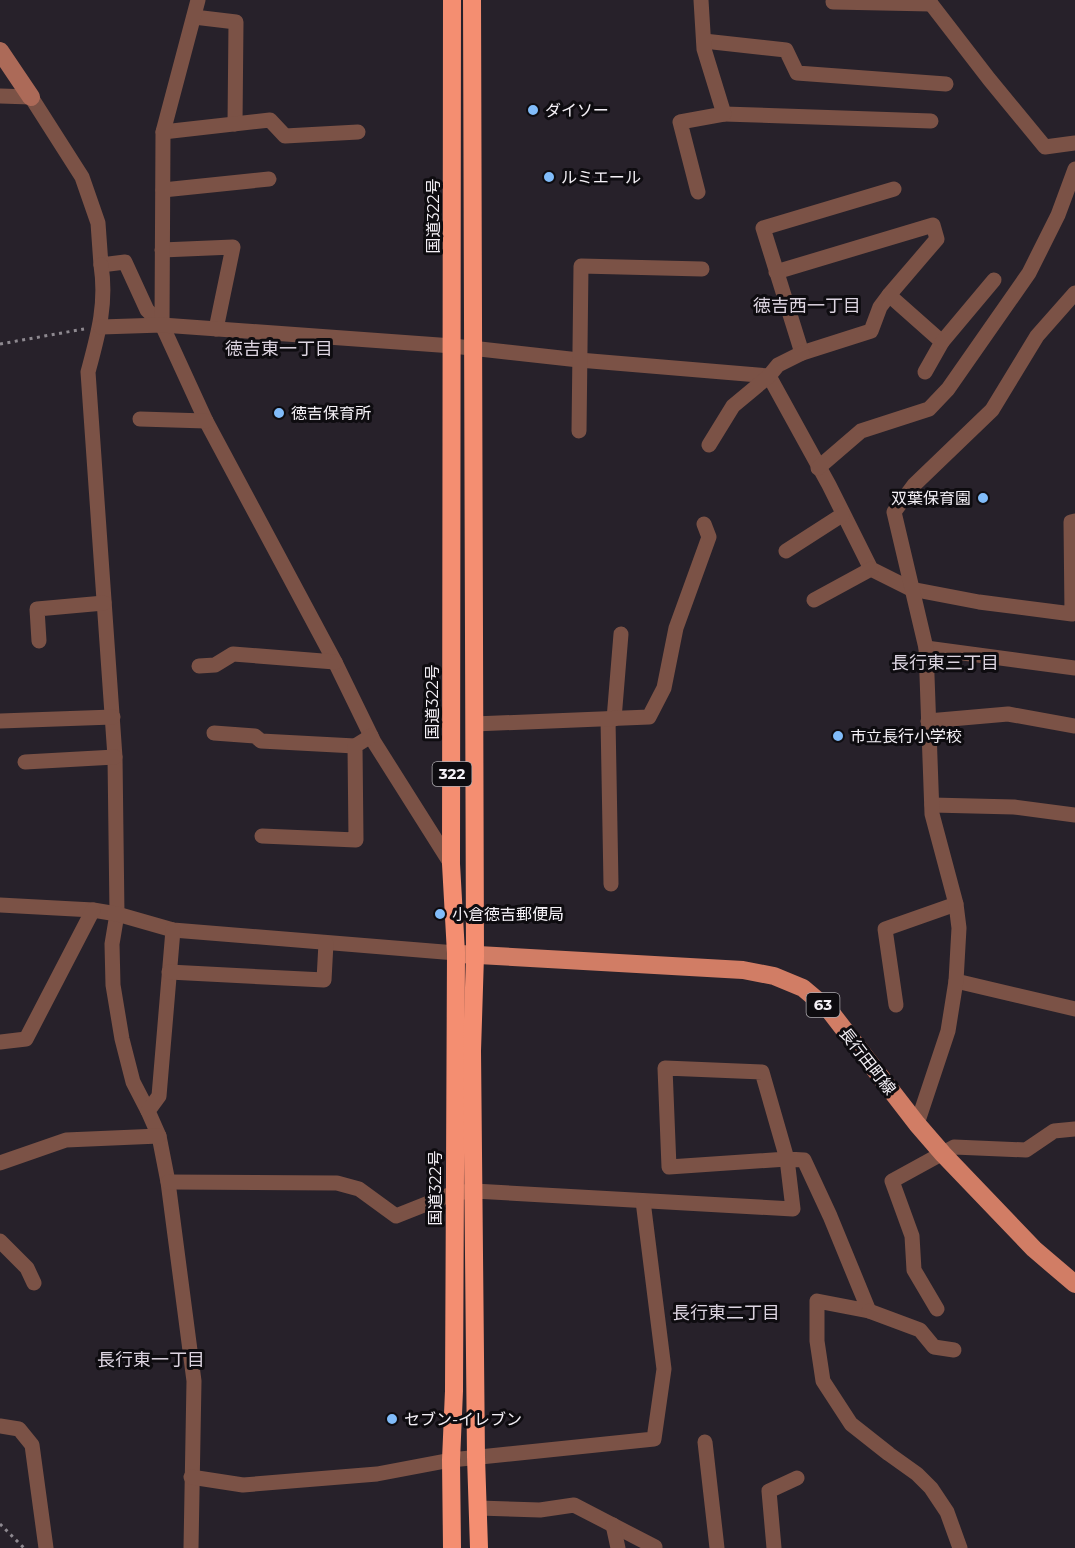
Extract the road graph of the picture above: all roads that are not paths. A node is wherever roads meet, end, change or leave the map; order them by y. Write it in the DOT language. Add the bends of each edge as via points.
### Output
graph roads {
  1 [pos="198,0"];
  2 [pos="452,0"];
  3 [pos="472,0"];
  4 [pos="701,0"];
  5 [pos="833,2"];
  6 [pos="930,2"];
  7 [pos="194,17"];
  8 [pos="704,41"];
  9 [pos="0,51"];
  10 [pos="946,84"];
  11 [pos="0,96"];
  12 [pos="31,97"];
  13 [pos="724,114"];
  14 [pos="931,121"];
  15 [pos="235,124"];
  16 [pos="163,132"];
  17 [pos="358,132"];
  18 [pos="1075,144"];
  19 [pos="1075,169"];
  20 [pos="269,179"];
  21 [pos="894,189"];
  22 [pos="163,190"];
  23 [pos="698,192"];
  24 [pos="162,250"];
  25 [pos="101,265"];
  26 [pos="702,269"];
  27 [pos="776,272"];
  28 [pos="994,280"];
  29 [pos="1075,293"];
  30 [pos="889,295"];
  31 [pos="162,325"];
  32 [pos="101,327"];
  33 [pos="216,329"];
  34 [pos="942,342"];
  35 [pos="453,346"];
  36 [pos="474,350"];
  37 [pos="801,353"];
  38 [pos="579,360"];
  39 [pos="926,372"];
  40 [pos="769,376"];
  41 [pos="140,418"];
  42 [pos="206,420"];
  43 [pos="579,431"];
  44 [pos="710,445"];
  45 [pos="818,468"];
  46 [pos="842,515"];
  47 [pos="1075,521"];
  48 [pos="704,524"];
  49 [pos="786,551"];
  50 [pos="1073,567"];
  51 [pos="871,569"];
  52 [pos="911,589"];
  53 [pos="814,600"];
  54 [pos="104,603"];
  55 [pos="621,634"];
  56 [pos="39,641"];
  57 [pos="926,648"];
  58 [pos="335,662"];
  59 [pos="199,666"];
  60 [pos="1075,668"];
  61 [pos="113,717"];
  62 [pos="611,719"];
  63 [pos="0,721"];
  64 [pos="928,721"];
  65 [pos="474,724"];
  66 [pos="1075,726"];
  67 [pos="214,733"];
  68 [pos="371,736"];
  69 [pos="356,746"];
  70 [pos="116,757"];
  71 [pos="25,762"];
  72 [pos="932,806"];
  73 [pos="1075,815"];
  74 [pos="262,836"];
  75 [pos="451,864"];
  76 [pos="611,884"];
  77 [pos="956,904"];
  78 [pos="0,905"];
  79 [pos="93,910"];
  80 [pos="117,914"];
  81 [pos="174,930"];
  82 [pos="326,943"];
  83 [pos="456,953"];
  84 [pos="475,956"];
  85 [pos="170,972"];
  86 [pos="956,981"];
  87 [pos="896,1005"];
  88 [pos="1075,1009"];
  89 [pos="0,1042"];
  90 [pos="148,1111"];
  91 [pos="917,1124"];
  92 [pos="1075,1129"];
  93 [pos="159,1136"];
  94 [pos="944,1154"];
  95 [pos="787,1159"];
  96 [pos="0,1163"];
  97 [pos="168,1182"];
  98 [pos="474,1191"];
  99 [pos="454,1193"];
  100 [pos="643,1201"];
  101 [pos="0,1241"];
  102 [pos="34,1283"];
  103 [pos="1075,1284"];
  104 [pos="937,1309"];
  105 [pos="869,1311"];
  106 [pos="954,1350"];
  107 [pos="0,1426"];
  108 [pos="705,1442"];
  109 [pos="476,1457"];
  110 [pos="451,1460"];
  111 [pos="191,1478"];
  112 [pos="797,1478"];
  113 [pos="478,1508"];
  114 [pos="613,1525"];
  115 [pos="655,1547"];
  116 [pos="46,1548"];
  117 [pos="191,1548"];
  118 [pos="452,1548"];
  119 [pos="479,1548"];
  120 [pos="618,1548"];
  121 [pos="717,1548"];
  122 [pos="774,1548"];
  123 [pos="960,1548"];
  1 -- 7 [label="street"];
  2 -- 35 [label="highway, 国道322号 / 322"];
  3 -- 36 [label="highway, 322"];
  4 -- 8 [label="street"];
  5 -- 6 [label="street"];
  6 -- 18 [label="street" via="1045,147"];
  7 -- 15 [label="street" via="236,22"];
  7 -- 16 [label="street"];
  8 -- 10 [label="street" via="786,50 797,73"];
  8 -- 13 [label="street"];
  9 -- 12 [label="street"];
  11 -- 12 [label="street"];
  12 -- 25 [label="street" via="82,177 98,223"];
  13 -- 14 [label="street"];
  13 -- 23 [label="street" via="680,122"];
  15 -- 16 [label="street"];
  15 -- 17 [label="street" via="270,120 285,136"];
  16 -- 22 [label="street"];
  19 -- 45 [label="street" via="1058,215 1029,273 948,389 929,409 861,431"];
  20 -- 22 [label="street"];
  21 -- 27 [label="street" via="763,228"];
  22 -- 24 [label="street"];
  24 -- 31 [label="street"];
  24 -- 33 [label="street" via="233,247"];
  25 -- 31 [label="street" via="125,262 147,310"];
  25 -- 32 [label="street"];
  26 -- 38 [label="street" via="580,266"];
  27 -- 30 [label="street" via="933,225 937,239"];
  27 -- 37 [label="street"];
  28 -- 34 [label="street"];
  29 -- 52 [label="street" via="1037,336 992,410 914,485 894,512"];
  30 -- 34 [label="street"];
  30 -- 37 [label="street" via="871,331"];
  31 -- 32 [label="street"];
  31 -- 33 [label="street"];
  31 -- 42 [label="street"];
  32 -- 54 [label="street" via="88,372"];
  33 -- 35 [label="street"];
  34 -- 39 [label="street"];
  35 -- 36 [label="street"];
  35 -- 75 [label="highway, 国道322号 / 322"];
  36 -- 38 [label="street"];
  36 -- 65 [label="highway, 322"];
  37 -- 40 [label="street" via="778,365"];
  38 -- 40 [label="street"];
  38 -- 43 [label="street"];
  40 -- 44 [label="street" via="734,406"];
  40 -- 45 [label="street"];
  41 -- 42 [label="street"];
  42 -- 58 [label="street"];
  45 -- 46 [label="street"];
  46 -- 49 [label="street"];
  46 -- 51 [label="street"];
  47 -- 50 [label="street" via="1071,522"];
  48 -- 62 [label="street" via="709,537 676,628 664,688 649,717"];
  50 -- 52 [label="street" via="1072,614"];
  51 -- 52 [label="street"];
  51 -- 53 [label="street"];
  52 -- 57 [label="street"];
  54 -- 56 [label="street" via="37,609"];
  54 -- 61 [label="street"];
  55 -- 62 [label="street"];
  57 -- 60 [label="street"];
  57 -- 64 [label="street"];
  58 -- 59 [label="street" via="233,654 215,665"];
  58 -- 68 [label="street"];
  61 -- 63 [label="street"];
  61 -- 70 [label="street"];
  62 -- 65 [label="street"];
  62 -- 76 [label="street"];
  64 -- 66 [label="street" via="1008,714"];
  64 -- 72 [label="street"];
  65 -- 84 [label="highway, 322"];
  67 -- 69 [label="street" via="255,736 261,741"];
  68 -- 69 [label="street"];
  68 -- 75 [label="street"];
  69 -- 74 [label="street" via="356,840"];
  70 -- 71 [label="street"];
  70 -- 80 [label="street"];
  72 -- 73 [label="street" via="1014,807"];
  72 -- 77 [label="street"];
  75 -- 83 [label="highway, 国道322号 / 322"];
  77 -- 86 [label="street"];
  77 -- 87 [label="street" via="885,929"];
  78 -- 79 [label="street"];
  79 -- 80 [label="street"];
  79 -- 89 [label="street" via="26,1039"];
  80 -- 81 [label="street"];
  80 -- 90 [label="street" via="112,944 115,996 133,1082"];
  81 -- 82 [label="street"];
  81 -- 85 [label="street"];
  82 -- 83 [label="street"];
  82 -- 85 [label="street" via="324,980"];
  83 -- 84 [label="main road, 長行田町線 / 63"];
  83 -- 99 [label="highway, 国道322号 / 322"];
  84 -- 91 [label="main road, 長行田町線 / 63" via="743,970 774,976 802,988 829,1010"];
  84 -- 98 [label="highway, 322"];
  85 -- 90 [label="street" via="159,1096"];
  86 -- 88 [label="street"];
  86 -- 91 [label="street" via="948,1031"];
  90 -- 93 [label="street"];
  91 -- 94 [label="main road, 長行田町線 / 63"];
  92 -- 94 [label="street" via="1054,1131 1026,1150 954,1147"];
  93 -- 96 [label="street" via="66,1140"];
  93 -- 97 [label="street"];
  94 -- 103 [label="main road, 長行田町線 / 63" via="1034,1249"];
  94 -- 104 [label="street" via="892,1181 912,1236 914,1270"];
  95 -- 95 [label="street" via="669,1167 665,1068 762,1072"];
  95 -- 100 [label="street" via="793,1209"];
  95 -- 105 [label="street" via="804,1160"];
  97 -- 99 [label="street" via="337,1183 359,1189 396,1216"];
  97 -- 111 [label="street" via="194,1381"];
  98 -- 99 [label="street"];
  98 -- 100 [label="street"];
  98 -- 109 [label="highway, 322"];
  99 -- 110 [label="highway, 国道322号 / 322"];
  100 -- 109 [label="street" via="664,1369 654,1439"];
  101 -- 102 [label="street" via="27,1268"];
  105 -- 106 [label="street" via="920,1330 934,1347"];
  105 -- 123 [label="street" via="817,1301 817,1341 824,1381 851,1424 931,1488 946,1512"];
  107 -- 116 [label="street" via="19,1429 32,1445"];
  108 -- 121 [label="street"];
  109 -- 110 [label="street"];
  109 -- 113 [label="highway, 322"];
  110 -- 111 [label="street" via="377,1474 243,1485"];
  110 -- 118 [label="highway, 国道322号 / 322"];
  111 -- 117 [label="street"];
  112 -- 122 [label="street" via="769,1491"];
  113 -- 114 [label="street" via="540,1510 574,1506"];
  113 -- 119 [label="highway, 322"];
  114 -- 115 [label="street"];
  114 -- 120 [label="street"];
}
